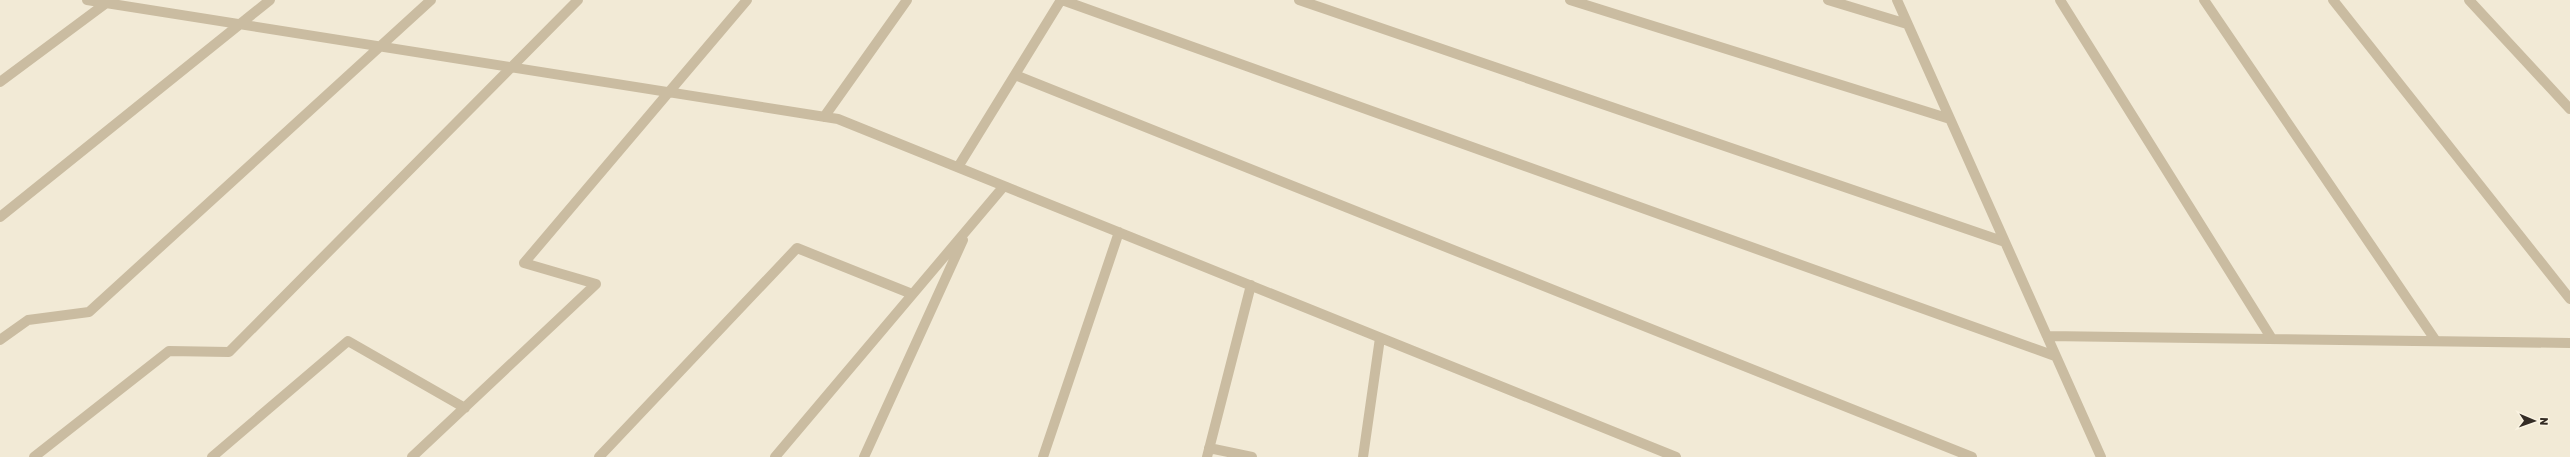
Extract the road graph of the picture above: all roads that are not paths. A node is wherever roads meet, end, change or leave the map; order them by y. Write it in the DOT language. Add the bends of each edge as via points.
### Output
graph roads {
  1 [pos="87,0"];
  2 [pos="270,0"];
  3 [pos="431,0"];
  4 [pos="578,0"];
  5 [pos="747,0"];
  6 [pos="907,0"];
  7 [pos="1062,0"];
  8 [pos="1299,0"];
  9 [pos="1570,0"];
  10 [pos="1828,0"];
  11 [pos="1897,0"];
  12 [pos="2060,0"];
  13 [pos="2204,0"];
  14 [pos="2333,0"];
  15 [pos="2469,0"];
  16 [pos="108,2"];
  17 [pos="239,24"];
  18 [pos="1907,24"];
  19 [pos="380,46"];
  20 [pos="510,67"];
  21 [pos="1015,75"];
  22 [pos="0,82"];
  23 [pos="670,93"];
  24 [pos="2570,109"];
  25 [pos="824,117"];
  26 [pos="1950,119"];
  27 [pos="958,167"];
  28 [pos="1004,186"];
  29 [pos="0,217"];
  30 [pos="968,229"];
  31 [pos="1119,232"];
  32 [pos="2005,242"];
  33 [pos="1251,285"];
  34 [pos="912,294"];
  35 [pos="2570,299"];
  36 [pos="2046,336"];
  37 [pos="1380,338"];
  38 [pos="2272,339"];
  39 [pos="0,340"];
  40 [pos="2436,341"];
  41 [pos="2570,343"];
  42 [pos="2055,356"];
  43 [pos="465,408"];
  44 [pos="1208,453"];
  45 [pos="34,457"];
  46 [pos="212,457"];
  47 [pos="412,457"];
  48 [pos="599,457"];
  49 [pos="774,457"];
  50 [pos="864,457"];
  51 [pos="1043,457"];
  52 [pos="1252,457"];
  53 [pos="1363,457"];
  54 [pos="1676,457"];
  55 [pos="1972,457"];
  56 [pos="2101,457"];
  1 -- 16 [label="street"];
  2 -- 17 [label="street"];
  3 -- 19 [label="street"];
  4 -- 20 [label="street"];
  5 -- 23 [label="street"];
  6 -- 25 [label="street"];
  7 -- 21 [label="street"];
  7 -- 42 [label="street"];
  8 -- 32 [label="street"];
  9 -- 26 [label="street"];
  10 -- 18 [label="street"];
  11 -- 18 [label="street"];
  12 -- 38 [label="street"];
  13 -- 40 [label="street"];
  14 -- 35 [label="street"];
  15 -- 24 [label="street"];
  16 -- 17 [label="street"];
  16 -- 22 [label="street"];
  17 -- 19 [label="street"];
  17 -- 29 [label="street"];
  18 -- 26 [label="street"];
  19 -- 20 [label="street"];
  19 -- 39 [label="street" via="89,312 28,320"];
  20 -- 23 [label="street"];
  20 -- 45 [label="street" via="229,352 169,351"];
  21 -- 27 [label="street"];
  21 -- 55 [label="street"];
  23 -- 25 [label="street"];
  23 -- 43 [label="street" via="524,264 596,284"];
  25 -- 27 [label="street" via="838,119"];
  26 -- 32 [label="street"];
  27 -- 28 [label="street"];
  28 -- 30 [label="street"];
  28 -- 31 [label="street"];
  30 -- 34 [label="street"];
  30 -- 50 [label="street"];
  31 -- 33 [label="street"];
  31 -- 51 [label="street"];
  32 -- 36 [label="street"];
  33 -- 37 [label="street"];
  33 -- 44 [label="street"];
  34 -- 48 [label="street" via="798,248"];
  34 -- 49 [label="street"];
  36 -- 38 [label="street"];
  36 -- 42 [label="street"];
  37 -- 53 [label="street"];
  37 -- 54 [label="street"];
  38 -- 40 [label="street"];
  40 -- 41 [label="street"];
  42 -- 56 [label="street"];
  43 -- 46 [label="street" via="348,341"];
  43 -- 47 [label="street"];
  44 -- 52 [label="street"];
}
